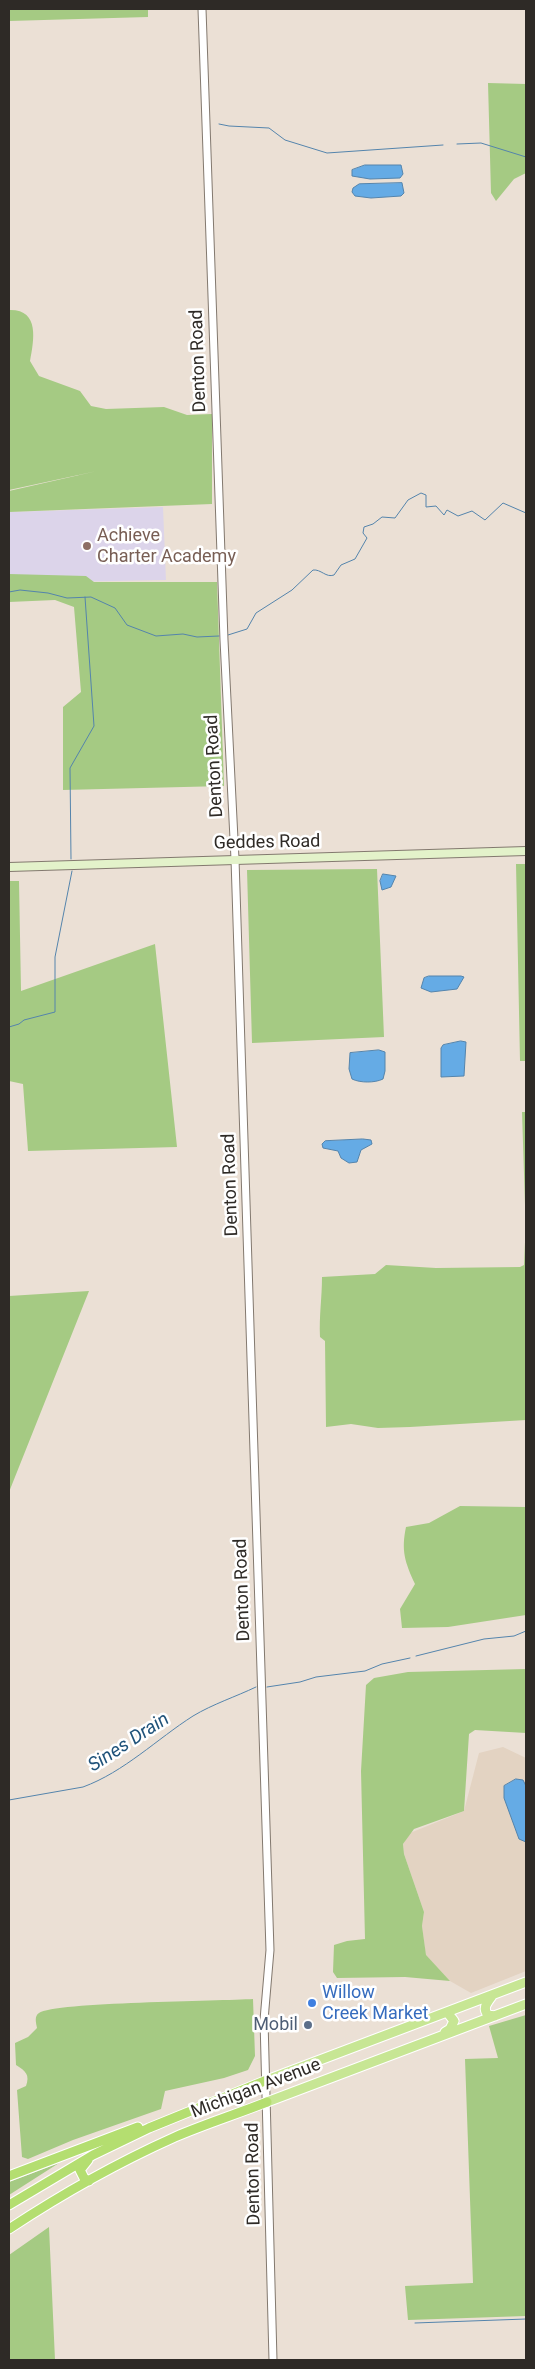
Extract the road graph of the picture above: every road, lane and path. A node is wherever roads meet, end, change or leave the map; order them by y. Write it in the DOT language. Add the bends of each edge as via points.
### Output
graph roads {
  1 [pos="202,9"];
  2 [pos="526,851"];
  3 [pos="236,859"];
  4 [pos="9,867"];
  5 [pos="526,1982"];
  6 [pos="494,1994"];
  7 [pos="526,2004"];
  8 [pos="447,2012"];
  9 [pos="495,2016"];
  10 [pos="432,2040"];
  11 [pos="267,2080"];
  12 [pos="267,2102"];
  13 [pos="163,2121"];
  14 [pos="93,2155"];
  15 [pos="9,2176"];
  16 [pos="88,2181"];
  17 [pos="9,2206"];
  18 [pos="9,2229"];
  19 [pos="273,2360"];
  1 -- 3 [label="street, Denton Road" via="224,631"];
  2 -- 3 [label="main road, Geddes Road"];
  3 -- 4 [label="main road, Geddes Road"];
  3 -- 11 [label="street, Denton Road" via="270,1944 264,2012"];
  5 -- 6 [label="main road, Michigan Avenue"];
  6 -- 8 [label="main road, Michigan Avenue"];
  6 -- 9 [label="main road" via="485,2009 488,2015"];
  7 -- 9 [label="main road, Michigan Avenue"];
  8 -- 10 [label="main road" via="453,2018 453,2025"];
  8 -- 11 [label="main road, Michigan Avenue"];
  9 -- 10 [label="main road, Michigan Avenue"];
  10 -- 12 [label="main road, Michigan Avenue"];
  11 -- 12 [label="street, Denton Road"];
  11 -- 13 [label="highway, Michigan Avenue"];
  12 -- 16 [label="highway, Michigan Avenue" via="177,2137"];
  12 -- 19 [label="street, Denton Road"];
  13 -- 14 [label="highway, Michigan Avenue"];
  13 -- 15 [label="highway" via="147,2124"];
  14 -- 16 [label="highway" via="80,2170"];
  14 -- 17 [label="highway, Michigan Avenue"];
  16 -- 18 [label="highway, Michigan Avenue"];
}
